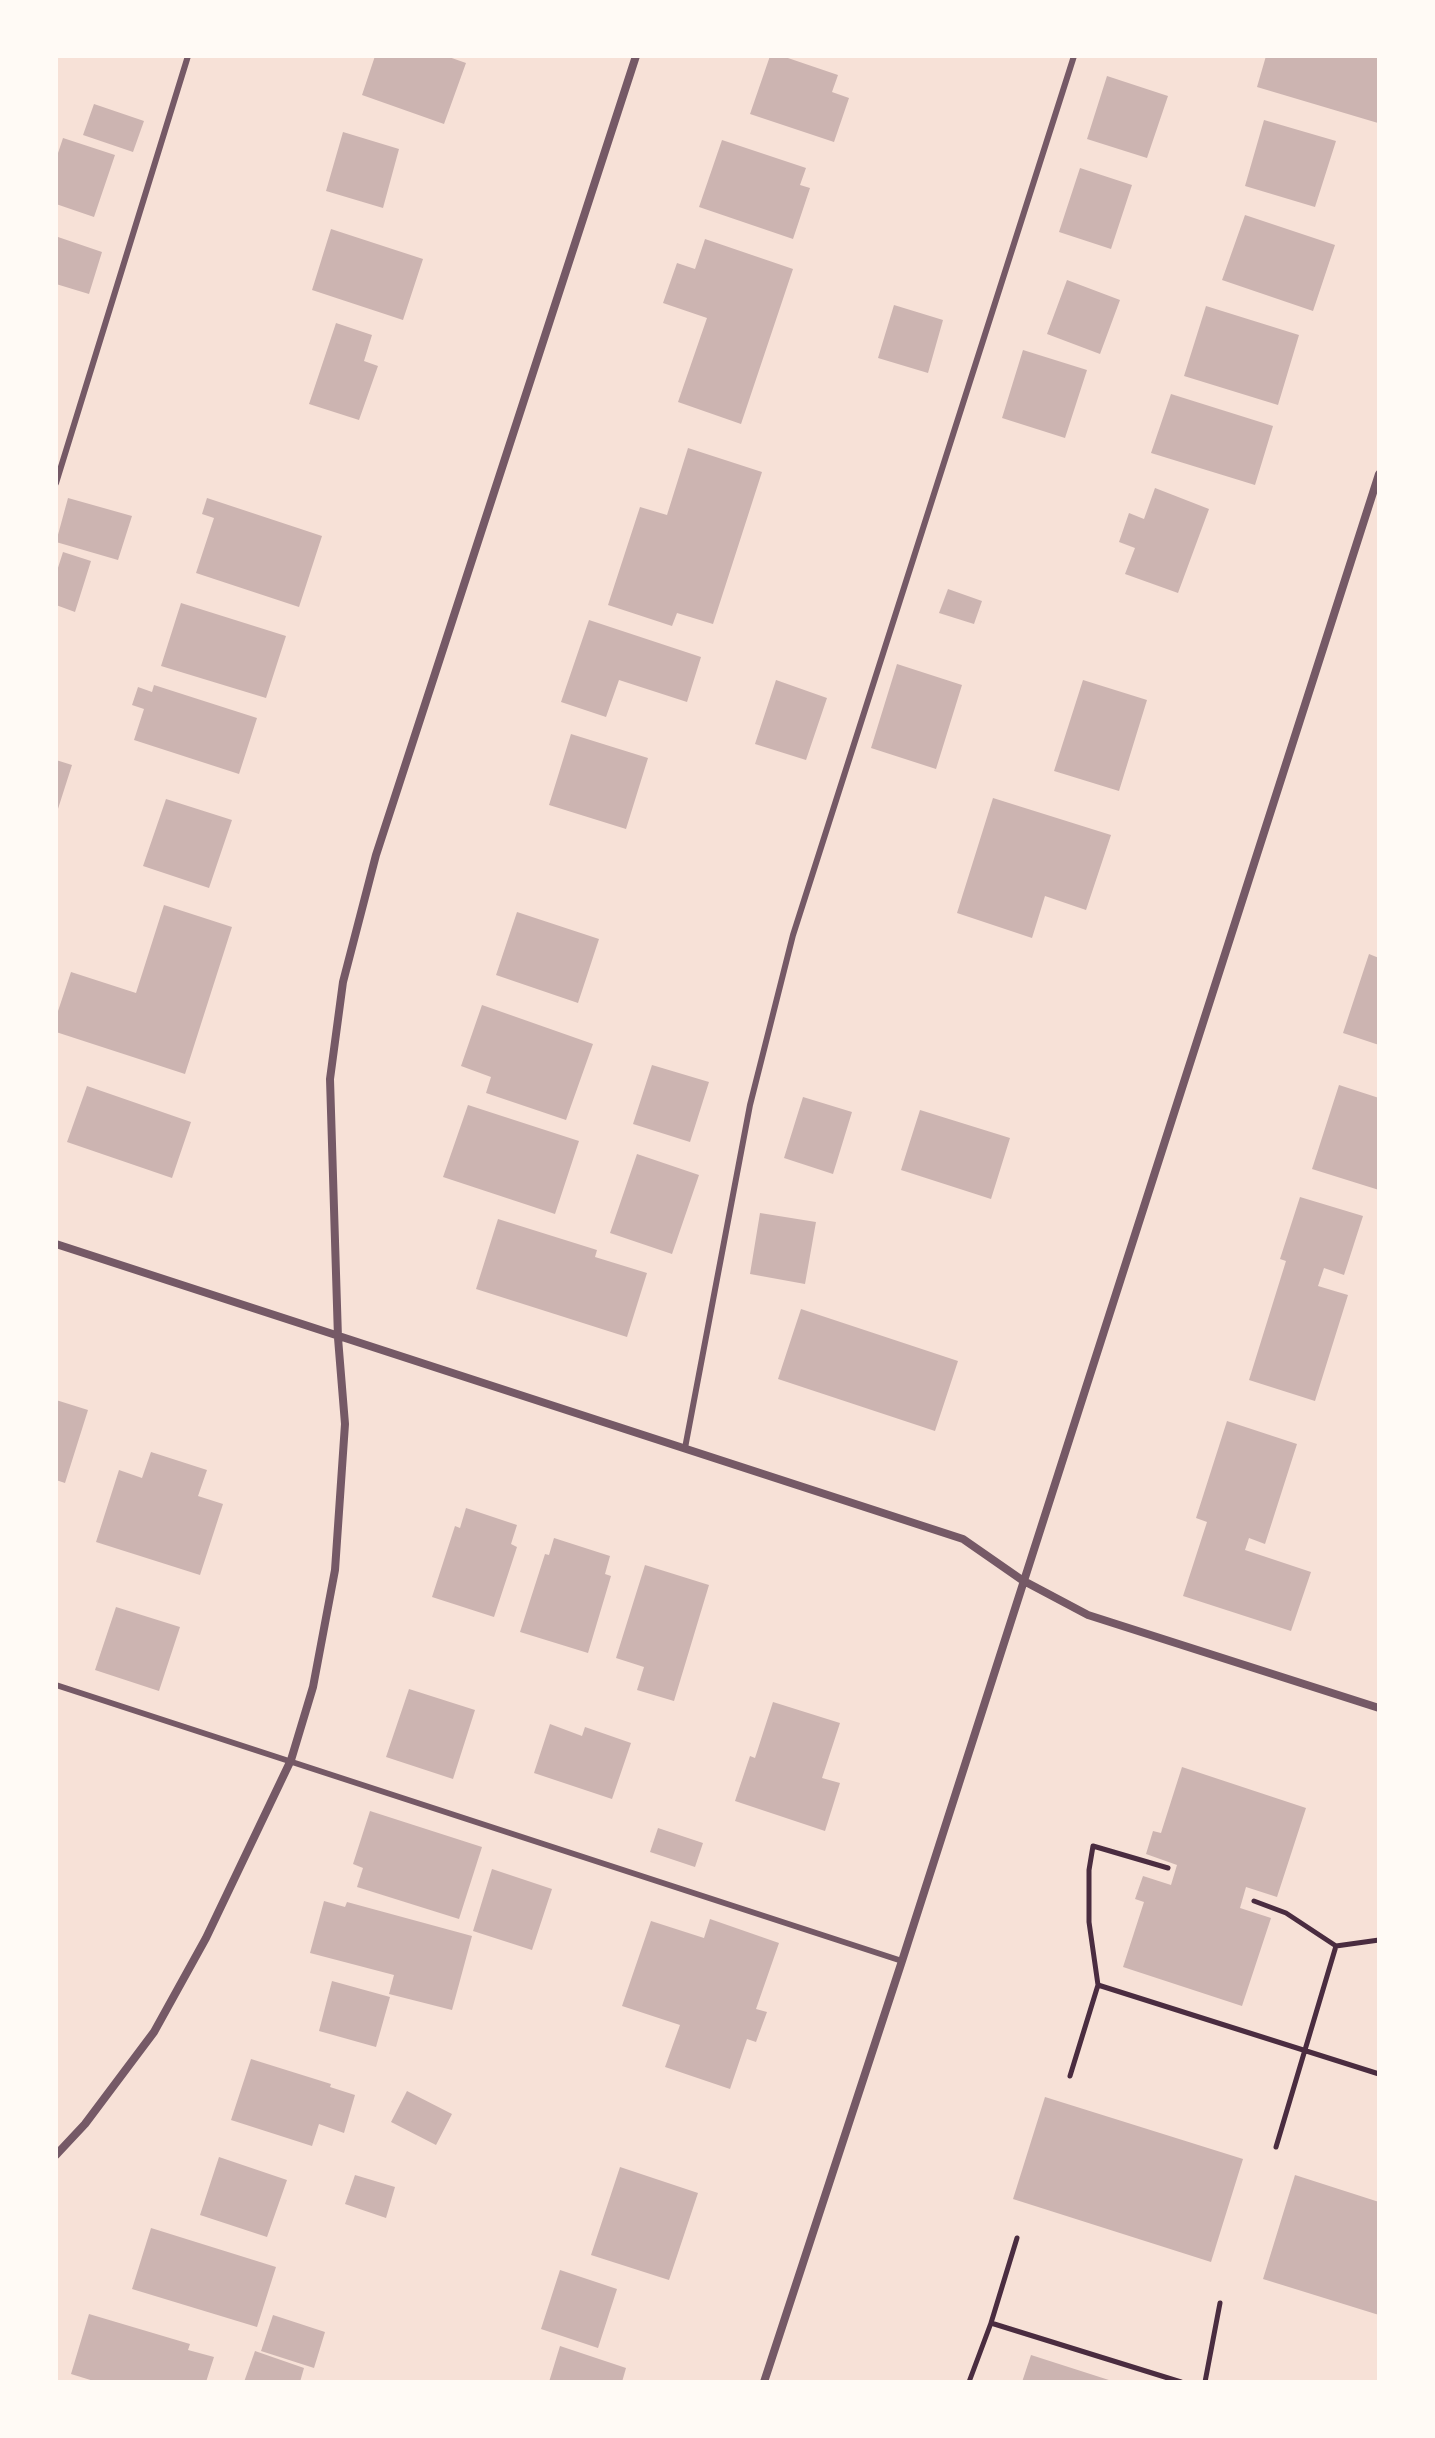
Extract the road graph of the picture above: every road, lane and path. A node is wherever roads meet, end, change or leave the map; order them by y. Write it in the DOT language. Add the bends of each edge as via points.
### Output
graph roads {
  1 [pos="188,56"];
  2 [pos="636,56"];
  3 [pos="1074,56"];
  4 [pos="1379,474"];
  5 [pos="56,483"];
  6 [pos="56,1244"];
  7 [pos="338,1338"];
  8 [pos="685,1448"];
  9 [pos="1022,1580"];
  10 [pos="56,1685"];
  11 [pos="1379,1708"];
  12 [pos="291,1760"];
  13 [pos="1168,1868"];
  14 [pos="1254,1901"];
  15 [pos="1379,1940"];
  16 [pos="1336,1946"];
  17 [pos="902,1961"];
  18 [pos="1098,1985"];
  19 [pos="1306,2051"];
  20 [pos="1379,2074"];
  21 [pos="1070,2076"];
  22 [pos="1276,2147"];
  23 [pos="56,2155"];
  24 [pos="1017,2238"];
  25 [pos="1220,2303"];
  26 [pos="991,2323"];
  27 [pos="764,2382"];
  28 [pos="969,2382"];
  29 [pos="1181,2382"];
  30 [pos="1205,2382"];
  1 -- 5 [label="lane"];
  2 -- 7 [label="street" via="376,855 343,982 330,1079"];
  3 -- 8 [label="lane" via="793,935 750,1105"];
  4 -- 9 [label="street"];
  6 -- 7 [label="street"];
  7 -- 8 [label="street"];
  7 -- 12 [label="street" via="345,1424 335,1570 313,1687"];
  8 -- 9 [label="street" via="963,1539"];
  9 -- 11 [label="street" via="1088,1615"];
  9 -- 17 [label="street"];
  10 -- 12 [label="lane"];
  12 -- 17 [label="lane"];
  12 -- 23 [label="street" via="206,1938 154,2032"];
  13 -- 18 [label="path" via="1093,1846 1089,1922"];
  14 -- 16 [label="path" via="1286,1913"];
  15 -- 16 [label="path"];
  16 -- 19 [label="path"];
  17 -- 27 [label="street"];
  18 -- 19 [label="path"];
  18 -- 21 [label="path"];
  19 -- 20 [label="path"];
  19 -- 22 [label="path"];
  24 -- 26 [label="path"];
  25 -- 30 [label="path"];
  26 -- 28 [label="path"];
  26 -- 29 [label="path"];
}
